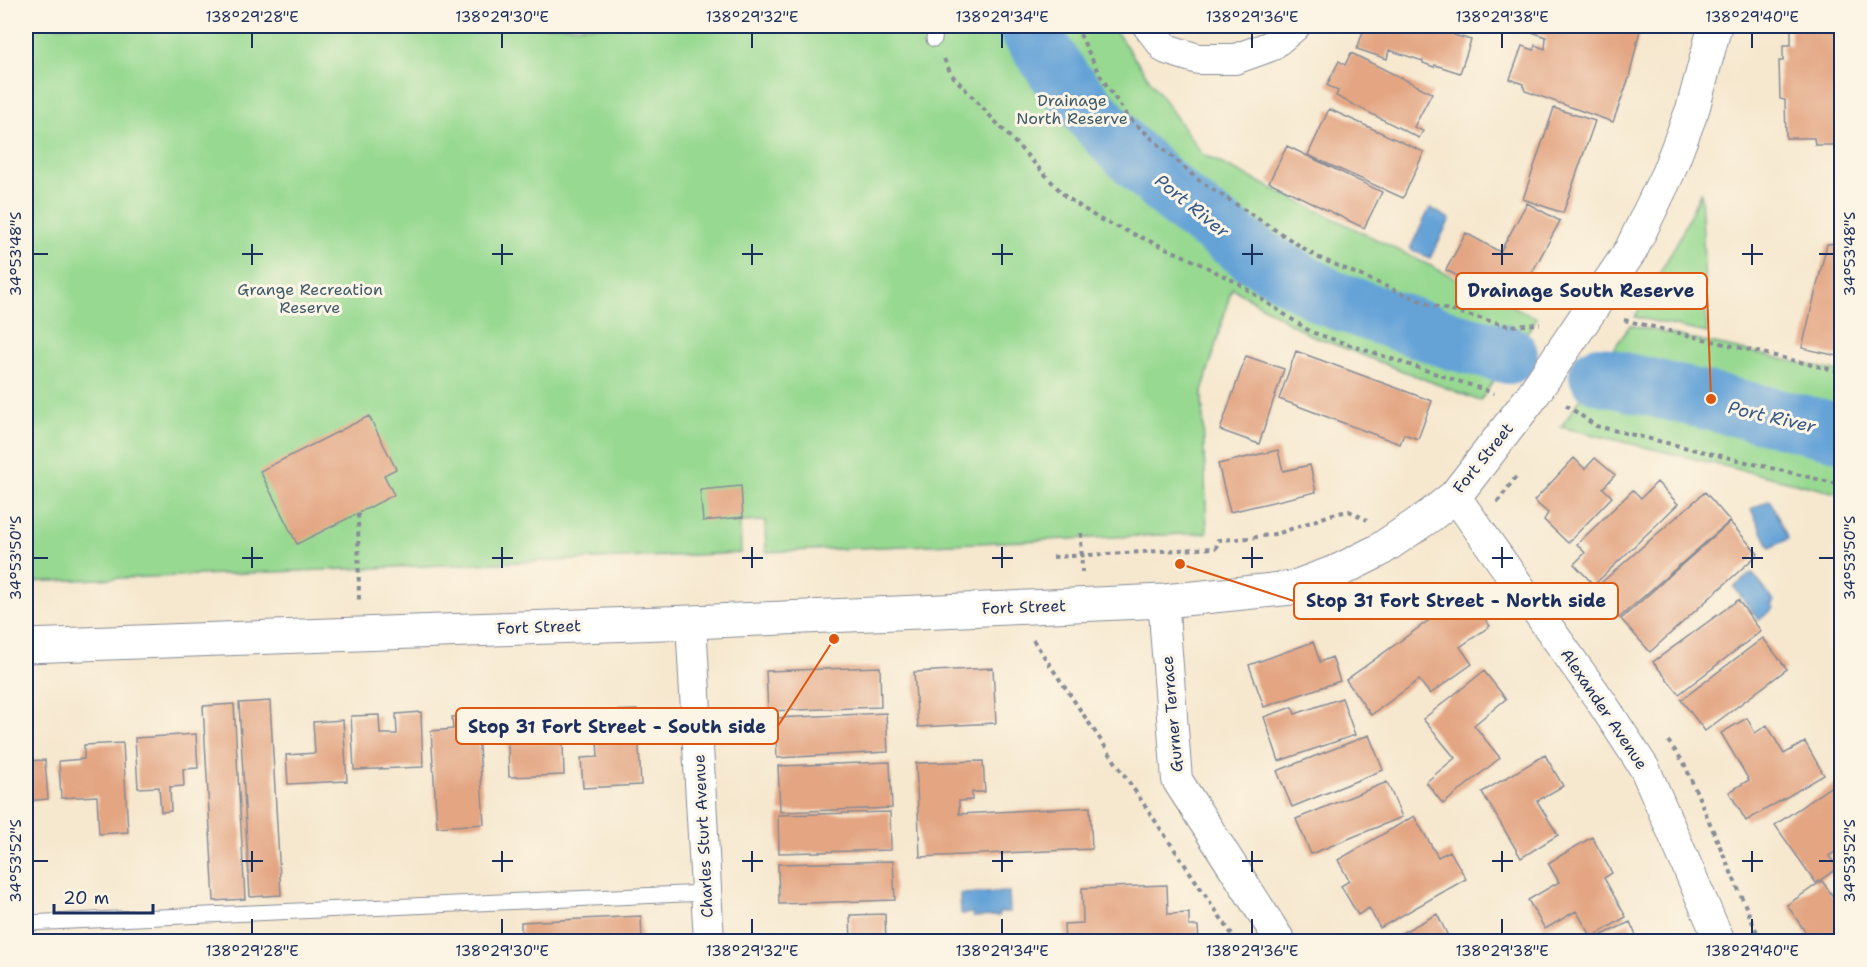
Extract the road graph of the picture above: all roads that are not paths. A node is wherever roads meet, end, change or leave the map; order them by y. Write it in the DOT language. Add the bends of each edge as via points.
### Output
graph roads {
  1 [pos="1148,26"];
  2 [pos="1295,26"];
  3 [pos="1715,26"];
  4 [pos="1455,495"];
  5 [pos="1164,601"];
  6 [pos="691,622"];
  7 [pos="26,646"];
  8 [pos="706,893"];
  9 [pos="26,923"];
  10 [pos="709,942"];
  11 [pos="1281,942"];
  12 [pos="1720,942"];
  1 -- 2 [label="street" via="1166,49 1198,59 1235,59 1271,46"];
  3 -- 4 [label="street, Fort Street" via="1689,118 1631,250 1530,399"];
  4 -- 5 [label="street, Fort Street" via="1378,551 1292,588"];
  4 -- 12 [label="street, Alexander Avenue" via="1645,769"];
  5 -- 6 [label="street, Fort Street"];
  5 -- 11 [label="street, Gurner Terrace" via="1177,780"];
  6 -- 7 [label="street, Fort Street"];
  6 -- 8 [label="street, Charles Sturt Avenue"];
  8 -- 9 [label="lane"];
  8 -- 10 [label="street, Charles Sturt Avenue"];
}
